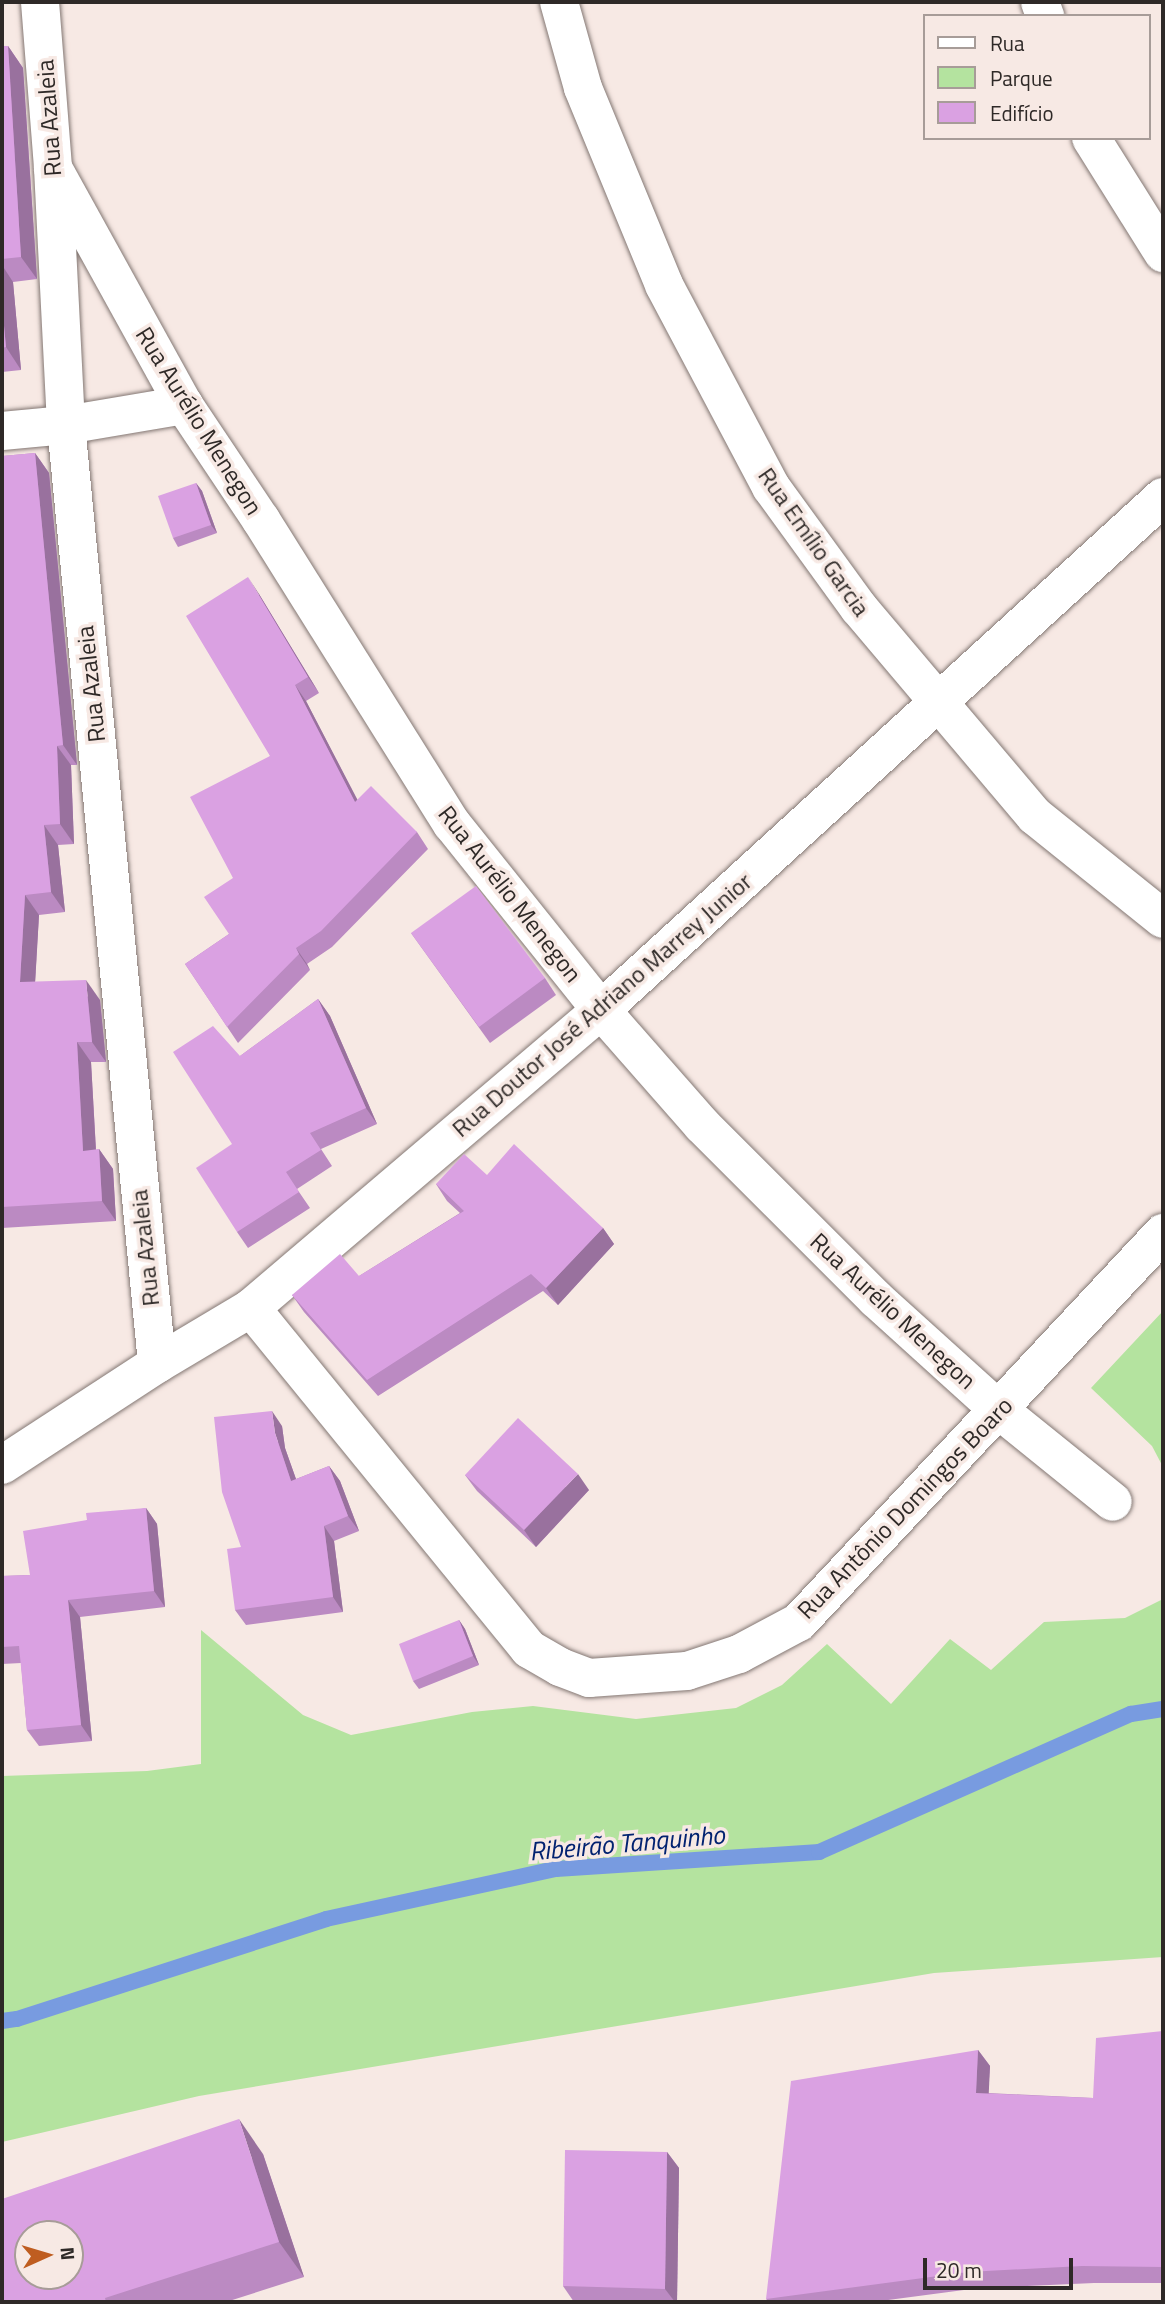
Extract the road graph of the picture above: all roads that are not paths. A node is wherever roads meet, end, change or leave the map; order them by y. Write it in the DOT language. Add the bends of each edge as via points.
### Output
graph roads {
  1 [pos="40,2"];
  2 [pos="559,2"];
  3 [pos="1092,140"];
  4 [pos="53,168"];
  5 [pos="1163,253"];
  6 [pos="184,405"];
  7 [pos="66,425"];
  8 [pos="2,431"];
  9 [pos="1163,497"];
  10 [pos="938,704"];
  11 [pos="1163,919"];
  12 [pos="601,1010"];
  13 [pos="1163,1233"];
  14 [pos="251,1308"];
  15 [pos="157,1364"];
  16 [pos="999,1410"];
  17 [pos="2,1465"];
  18 [pos="1113,1503"];
  1 -- 4 [label="street, Rua Azaleia"];
  2 -- 10 [label="street, Rua Emílio Garcia" via="583,88 664,285 771,487 859,608"];
  3 -- 5 [label="street"];
  4 -- 6 [label="street, Rua Aurélio Menegon"];
  4 -- 7 [label="street, Rua Azaleia"];
  6 -- 7 [label="street"];
  6 -- 12 [label="street, Rua Aurélio Menegon" via="452,824"];
  7 -- 8 [label="street"];
  7 -- 15 [label="street, Rua Azaleia"];
  9 -- 10 [label="street, Rua Doutor José Adriano Marrey Junior"];
  10 -- 11 [label="street, Rua Emílio Garcia" via="1035,816"];
  10 -- 12 [label="street, Rua Doutor José Adriano Marrey Junior"];
  12 -- 14 [label="street, Rua Doutor José Adriano Marrey Junior"];
  12 -- 16 [label="street, Rua Aurélio Menegon" via="702,1125 876,1298"];
  13 -- 16 [label="street, Rua Antônio Domingos Boaro"];
  14 -- 15 [label="street, Rua Doutor José Adriano Marrey Junior"];
  14 -- 16 [label="street, Rua Antônio Domingos Boaro" via="529,1649 589,1678 687,1671 739,1654 799,1622"];
  15 -- 17 [label="street, Rua Doutor José Adriano Marrey Junior"];
  16 -- 18 [label="street, Rua Aurélio Menegon"];
}
